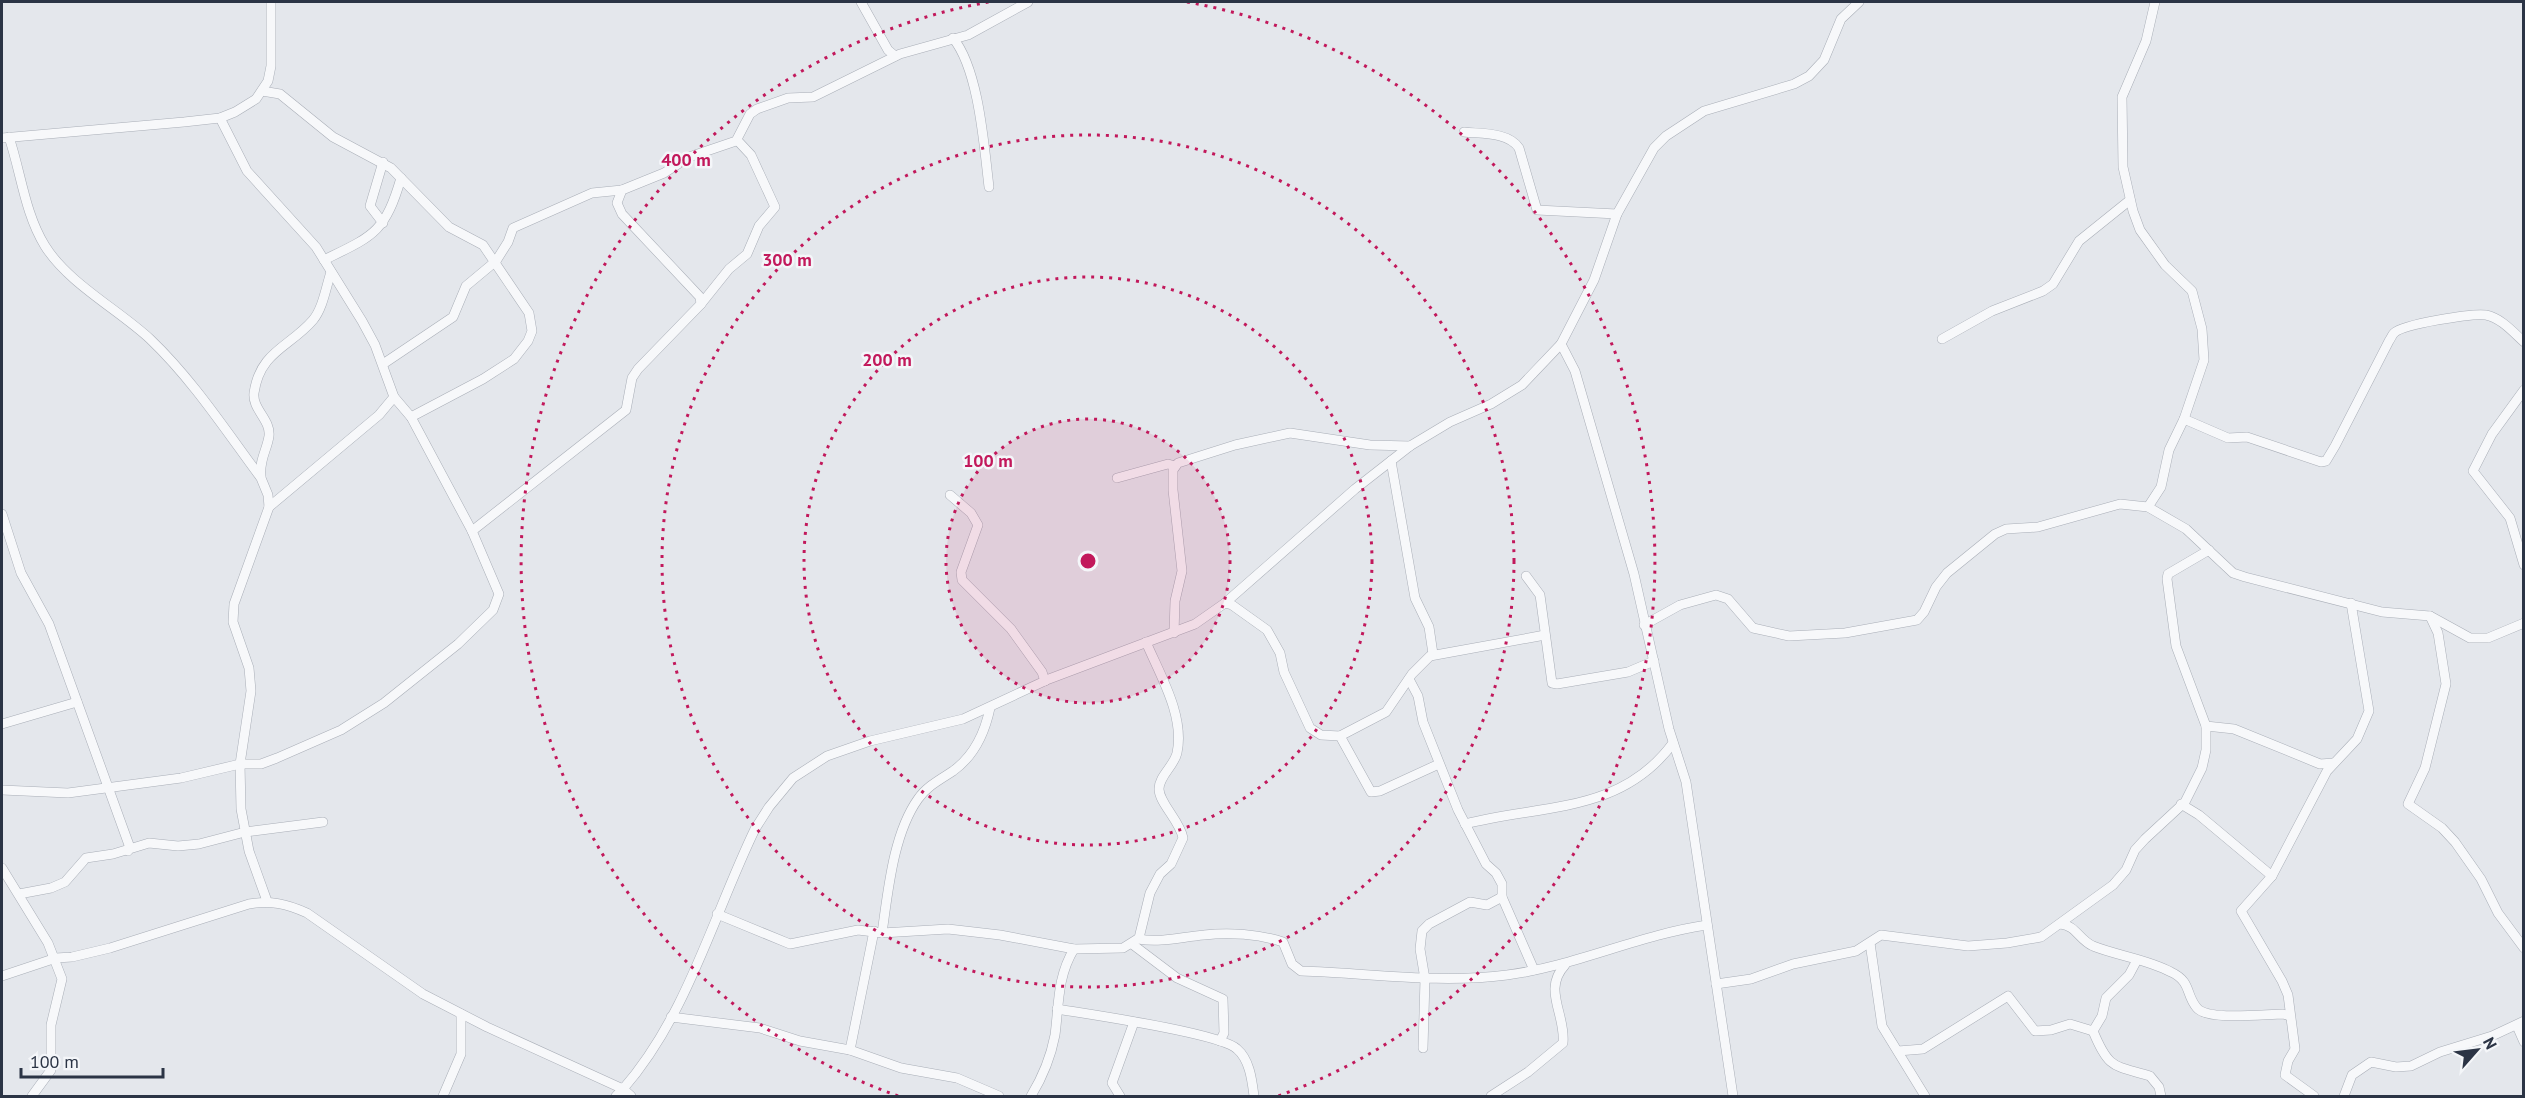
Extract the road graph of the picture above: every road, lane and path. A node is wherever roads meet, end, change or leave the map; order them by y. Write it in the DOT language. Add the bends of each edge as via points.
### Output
graph roads {
  1 [pos="272,2"];
  2 [pos="861,2"];
  3 [pos="1028,2"];
  4 [pos="1859,2"];
  5 [pos="2155,2"];
  6 [pos="953,38"];
  7 [pos="895,57"];
  8 [pos="262,91"];
  9 [pos="220,118"];
  10 [pos="1464,132"];
  11 [pos="5,137"];
  12 [pos="737,140"];
  13 [pos="383,162"];
  14 [pos="400,178"];
  15 [pos="989,187"];
  16 [pos="622,190"];
  17 [pos="2130,200"];
  18 [pos="1617,214"];
  19 [pos="383,223"];
  20 [pos="324,260"];
  21 [pos="496,261"];
  22 [pos="331,272"];
  23 [pos="701,304"];
  24 [pos="1942,339"];
  25 [pos="2523,342"];
  26 [pos="1561,344"];
  27 [pos="383,364"];
  28 [pos="2523,390"];
  29 [pos="394,398"];
  30 [pos="411,417"];
  31 [pos="2184,419"];
  32 [pos="1410,446"];
  33 [pos="1391,461"];
  34 [pos="1175,466"];
  35 [pos="261,478"];
  36 [pos="1117,478"];
  37 [pos="950,495"];
  38 [pos="269,507"];
  39 [pos="2148,507"];
  40 [pos="2,514"];
  41 [pos="472,531"];
  42 [pos="2209,550"];
  43 [pos="2523,565"];
  44 [pos="1526,576"];
  45 [pos="1225,603"];
  46 [pos="2350,603"];
  47 [pos="2430,616"];
  48 [pos="2523,623"];
  49 [pos="1644,625"];
  50 [pos="1174,633"];
  51 [pos="1545,635"];
  52 [pos="1146,642"];
  53 [pos="1433,654"];
  54 [pos="1654,662"];
  55 [pos="1409,679"];
  56 [pos="1045,681"];
  57 [pos="77,702"];
  58 [pos="990,708"];
  59 [pos="2,724"];
  60 [pos="2206,726"];
  61 [pos="1340,736"];
  62 [pos="1673,743"];
  63 [pos="2334,763"];
  64 [pos="240,764"];
  65 [pos="1439,764"];
  66 [pos="109,788"];
  67 [pos="2,790"];
  68 [pos="2181,804"];
  69 [pos="323,822"];
  70 [pos="1466,824"];
  71 [pos="245,832"];
  72 [pos="128,851"];
  73 [pos="2,868"];
  74 [pos="2272,876"];
  75 [pos="19,894"];
  76 [pos="1502,897"];
  77 [pos="267,901"];
  78 [pos="717,914"];
  79 [pos="2060,924"];
  80 [pos="1707,925"];
  81 [pos="878,932"];
  82 [pos="1135,941"];
  83 [pos="1870,943"];
  84 [pos="2523,948"];
  85 [pos="1074,950"];
  86 [pos="56,958"];
  87 [pos="2137,960"];
  88 [pos="1565,965"];
  89 [pos="1534,970"];
  90 [pos="2,976"];
  91 [pos="1425,980"];
  92 [pos="1716,984"];
  93 [pos="1057,1009"];
  94 [pos="461,1014"];
  95 [pos="2290,1016"];
  96 [pos="671,1017"];
  97 [pos="1134,1022"];
  98 [pos="2520,1023"];
  99 [pos="2093,1031"];
  100 [pos="1220,1041"];
  101 [pos="2523,1042"];
  102 [pos="1423,1048"];
  103 [pos="850,1050"];
  104 [pos="1898,1050"];
  105 [pos="619,1093"];
  106 [pos="32,1096"];
  107 [pos="443,1096"];
  108 [pos="631,1096"];
  109 [pos="994,1096"];
  110 [pos="1031,1096"];
  111 [pos="1120,1096"];
  112 [pos="1254,1096"];
  113 [pos="1491,1096"];
  114 [pos="1733,1096"];
  115 [pos="1924,1096"];
  116 [pos="2162,1096"];
  117 [pos="2314,1096"];
  118 [pos="2344,1096"];
  1 -- 8 [label="street" via="271,66"];
  2 -- 7 [label="street"];
  3 -- 6 [label="street" via="968,35"];
  4 -- 18 [label="street" via="1841,19 1824,60 1809,76 1704,111 1666,136 1644,163"];
  5 -- 17 [label="street" via="2146,41 2122,97 2121,144"];
  6 -- 7 [label="street"];
  6 -- 15 [label="street" via="964,56 983,128"];
  7 -- 12 [label="street" via="813,97 788,98 757,109 750,114"];
  8 -- 9 [label="street" via="247,106"];
  8 -- 13 [label="street" via="280,94 333,137"];
  9 -- 11 [label="street"];
  9 -- 20 [label="street" via="247,171"];
  10 -- 18 [label="street" via="1514,141 1538,210"];
  11 -- 35 [label="street" via="31,217 54,259 111,311 149,338 206,402"];
  12 -- 16 [label="street" via="689,157 664,173"];
  12 -- 23 [label="street" via="752,155 775,207 759,226 747,254 729,269"];
  13 -- 14 [label="street"];
  13 -- 19 [label="street" via="370,206"];
  14 -- 19 [label="street" via="390,213"];
  14 -- 21 [label="street" via="454,232 479,242"];
  16 -- 21 [label="street" via="592,193 519,224 510,231"];
  16 -- 23 [label="street" via="617,203 622,214 700,297"];
  17 -- 24 [label="street" via="2079,241 2053,284"];
  17 -- 31 [label="street" via="2140,230 2161,261 2195,298 2204,360"];
  18 -- 26 [label="street" via="1594,280"];
  19 -- 20 [label="street" via="364,240"];
  20 -- 22 [label="street"];
  21 -- 27 [label="street" via="466,286 453,317"];
  21 -- 30 [label="street" via="529,313 532,331 528,341 514,359"];
  22 -- 27 [label="street"];
  22 -- 35 [label="street" via="315,318 269,357 254,393 269,438 260,463"];
  23 -- 41 [label="street" via="638,369 632,378 626,410"];
  25 -- 31 [label="street" via="2502,322 2488,315 2436,319 2397,331 2335,446 2321,462 2247,437 2228,438"];
  26 -- 32 [label="street" via="1512,392"];
  26 -- 49 [label="street" via="1575,371 1634,574"];
  27 -- 29 [label="street"];
  28 -- 43 [label="street" via="2492,434 2473,471 2510,518"];
  29 -- 30 [label="street"];
  29 -- 38 [label="street"];
  30 -- 41 [label="street"];
  31 -- 39 [label="street" via="2169,450 2161,487"];
  32 -- 33 [label="street"];
  32 -- 34 [label="street" via="1370,445 1290,433 1208,452"];
  33 -- 45 [label="street"];
  33 -- 53 [label="street" via="1415,598 1429,627"];
  34 -- 36 [label="street" via="1168,464"];
  34 -- 50 [label="street" via="1173,490 1182,571 1175,601"];
  35 -- 38 [label="street"];
  37 -- 56 [label="street" via="971,513 978,525 961,572 962,580 1011,629"];
  38 -- 64 [label="street" via="232,616 251,682"];
  39 -- 42 [label="street" via="2186,529"];
  39 -- 49 [label="street" via="2120,504 2038,527 2013,528 1995,534 1947,573 1917,620 1845,633 1789,636 1753,628 1728,599 1716,595 1680,605"];
  40 -- 57 [label="street" via="21,573 48,624"];
  41 -- 64 [label="street" via="499,594 493,610 447,654 360,719 277,758 261,764"];
  42 -- 46 [label="street" via="2233,573"];
  42 -- 60 [label="street" via="2168,574 2167,579 2176,646"];
  44 -- 51 [label="street" via="1540,595"];
  45 -- 50 [label="street"];
  45 -- 61 [label="street" via="1267,630 1310,728 1321,735"];
  46 -- 47 [label="street" via="2382,612"];
  46 -- 63 [label="street" via="2369,711 2357,739"];
  47 -- 48 [label="street" via="2470,638 2488,638"];
  47 -- 84 [label="street" via="2438,633 2446,684 2425,768 2408,804 2455,842"];
  49 -- 54 [label="street"];
  50 -- 52 [label="street"];
  51 -- 53 [label="street"];
  51 -- 54 [label="street" via="1548,670 1554,684 1628,672"];
  52 -- 56 [label="street"];
  52 -- 82 [label="street" via="1178,728 1177,752 1158,792 1178,822 1183,838 1171,864 1160,874 1150,893"];
  53 -- 55 [label="street"];
  54 -- 62 [label="street"];
  55 -- 61 [label="street" via="1381,716"];
  55 -- 65 [label="street"];
  56 -- 58 [label="street"];
  57 -- 59 [label="street"];
  57 -- 66 [label="street"];
  58 -- 78 [label="street" via="945,725 845,748 801,772 763,816"];
  58 -- 81 [label="street" via="977,745 956,769 916,801 891,871"];
  60 -- 63 [label="street" via="2234,729 2320,764"];
  60 -- 68 [label="street" via="2202,768"];
  61 -- 65 [label="street" via="1373,793"];
  62 -- 70 [label="street" via="1662,760 1621,790 1564,806"];
  62 -- 80 [label="street" via="1691,808"];
  63 -- 74 [label="street"];
  64 -- 66 [label="street" via="181,778"];
  64 -- 71 [label="street"];
  65 -- 70 [label="street"];
  66 -- 67 [label="street" via="68,793"];
  66 -- 72 [label="street"];
  68 -- 74 [label="street"];
  68 -- 79 [label="street" via="2140,845 2112,885"];
  69 -- 71 [label="street"];
  70 -- 76 [label="street" via="1486,864 1502,884"];
  71 -- 72 [label="street" via="200,844 149,843"];
  71 -- 77 [label="street"];
  72 -- 75 [label="street" via="86,858 65,882"];
  73 -- 75 [label="street"];
  74 -- 95 [label="street" via="2241,910 2282,981"];
  75 -- 86 [label="street"];
  76 -- 89 [label="street"];
  76 -- 91 [label="street" via="1487,905 1470,902 1422,931 1420,949"];
  77 -- 86 [label="street" via="110,948"];
  77 -- 94 [label="street" via="307,913 423,994"];
  78 -- 81 [label="street" via="790,944 858,930"];
  78 -- 96 [label="street"];
  79 -- 83 [label="street" via="2041,937 2007,943 1968,946 1886,935"];
  79 -- 87 [label="street" via="2070,926 2092,945"];
  80 -- 88 [label="street" via="1641,938"];
  80 -- 92 [label="street"];
  81 -- 85 [label="street" via="948,929"];
  81 -- 103 [label="street"];
  82 -- 85 [label="street" via="1123,948"];
  82 -- 91 [label="street" via="1212,934 1260,937 1283,942 1292,964 1301,971"];
  82 -- 100 [label="street" via="1177,978 1223,999 1224,1033"];
  83 -- 92 [label="street" via="1825,960"];
  83 -- 104 [label="street" via="1880,1020"];
  85 -- 93 [label="street" via="1064,969"];
  86 -- 90 [label="street"];
  86 -- 106 [label="street" via="62,979 51,1025 51,1070"];
  87 -- 95 [label="street" via="2181,977 2202,1012"];
  87 -- 99 [label="street" via="2129,975 2106,998"];
  88 -- 89 [label="street"];
  88 -- 113 [label="street" via="1556,975 1554,987 1563,1043"];
  89 -- 91 [label="street" via="1466,980"];
  91 -- 102 [label="street"];
  92 -- 114 [label="street"];
  93 -- 97 [label="street"];
  93 -- 110 [label="street" via="1052,1048"];
  94 -- 105 [label="street"];
  94 -- 107 [label="street" via="461,1054"];
  95 -- 117 [label="street" via="2295,1049 2285,1075"];
  96 -- 103 [label="street" via="760,1028 800,1041"];
  96 -- 105 [label="street" via="653,1050"];
  97 -- 100 [label="street"];
  97 -- 111 [label="street" via="1112,1083"];
  98 -- 101 [label="street"];
  98 -- 118 [label="street" via="2411,1066 2372,1062 2352,1075"];
  99 -- 104 [label="street" via="2070,1024 2035,1031 2008,996 1923,1049"];
  99 -- 116 [label="street" via="2113,1065 2150,1076"];
  100 -- 112 [label="street" via="1230,1044 1244,1058"];
  103 -- 109 [label="street" via="901,1068 957,1078"];
  104 -- 115 [label="street"];
  105 -- 108 [label="street"];
}
